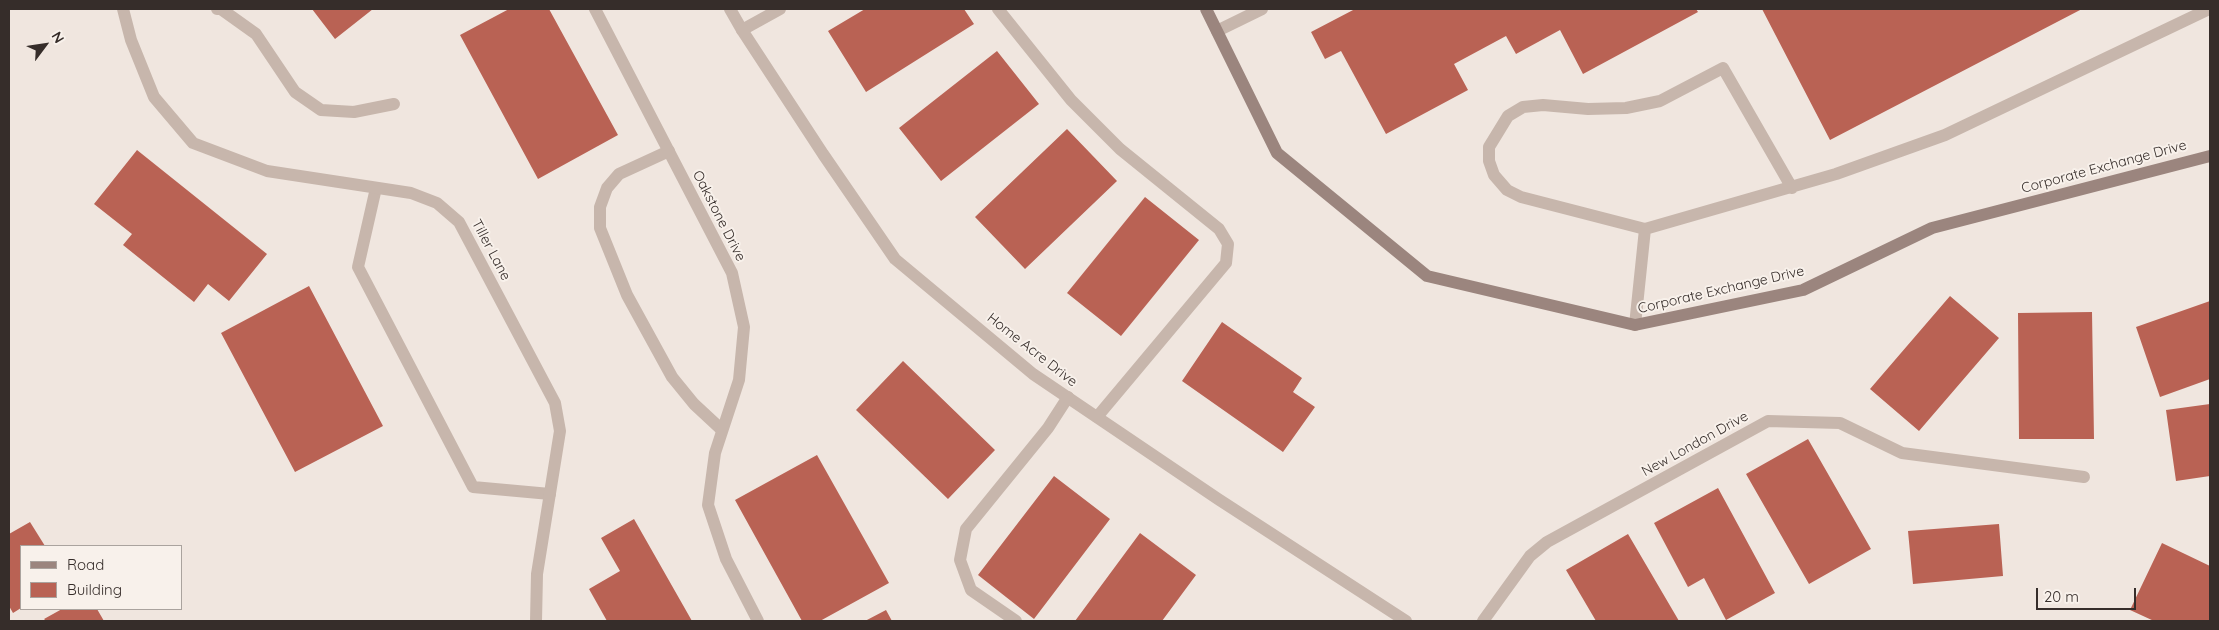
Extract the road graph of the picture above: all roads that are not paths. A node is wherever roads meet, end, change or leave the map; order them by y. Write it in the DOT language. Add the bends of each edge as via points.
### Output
graph roads {
  1 [pos="122,9"];
  2 [pos="217,9"];
  3 [pos="595,9"];
  4 [pos="730,9"];
  5 [pos="780,9"];
  6 [pos="998,9"];
  7 [pos="1206,9"];
  8 [pos="1262,9"];
  9 [pos="2209,9"];
  10 [pos="742,30"];
  11 [pos="1218,31"];
  12 [pos="394,104"];
  13 [pos="669,151"];
  14 [pos="2210,156"];
  15 [pos="376,188"];
  16 [pos="1792,188"];
  17 [pos="1645,229"];
  18 [pos="1635,325"];
  19 [pos="1068,398"];
  20 [pos="1097,417"];
  21 [pos="722,430"];
  22 [pos="2084,477"];
  23 [pos="550,494"];
  24 [pos="536,621"];
  25 [pos="758,621"];
  26 [pos="1016,621"];
  27 [pos="1406,621"];
  28 [pos="1483,621"];
  1 -- 15 [label="street, Tiller Lane" via="154,97 193,144 266,171"];
  2 -- 12 [label="street" via="256,34 295,92 321,110 354,112"];
  3 -- 13 [label="street, Oakstone Drive"];
  4 -- 10 [label="street, Home Acre Drive"];
  5 -- 10 [label="street"];
  6 -- 20 [label="street" via="1071,100 1120,149 1219,229 1228,244 1226,263"];
  7 -- 11 [label="street, Corporate Exchange Drive"];
  8 -- 11 [label="street"];
  9 -- 16 [label="street" via="1945,135"];
  10 -- 19 [label="street, Home Acre Drive" via="895,259 1033,374"];
  11 -- 18 [label="street, Corporate Exchange Drive" via="1277,154 1426,276"];
  13 -- 21 [label="street, Oakstone Drive" via="732,273 744,327 739,380"];
  13 -- 21 [label="street" via="618,174 607,188 600,207 600,228 627,295 672,376 694,404"];
  14 -- 18 [label="street, Corporate Exchange Drive" via="1932,228 1803,290"];
  15 -- 23 [label="street, Tiller Lane" via="437,203 459,222 555,404 560,431"];
  15 -- 23 [label="street" via="358,267 473,487"];
  16 -- 17 [label="street"];
  16 -- 17 [label="street" via="1723,68 1660,101 1626,108 1543,105 1523,107 1508,116 1489,147 1488,161 1494,175 1507,190 1521,197"];
  17 -- 18 [label="street"];
  19 -- 20 [label="street, Home Acre Drive"];
  19 -- 26 [label="street" via="1048,428 966,529 960,560 971,590"];
  20 -- 27 [label="street, Home Acre Drive"];
  21 -- 25 [label="street, Oakstone Drive" via="715,453 708,505 726,559"];
  22 -- 28 [label="street, New London Drive" via="1902,453 1840,423 1768,421 1547,542 1530,556"];
  23 -- 24 [label="street, Tiller Lane" via="537,574"];
}
